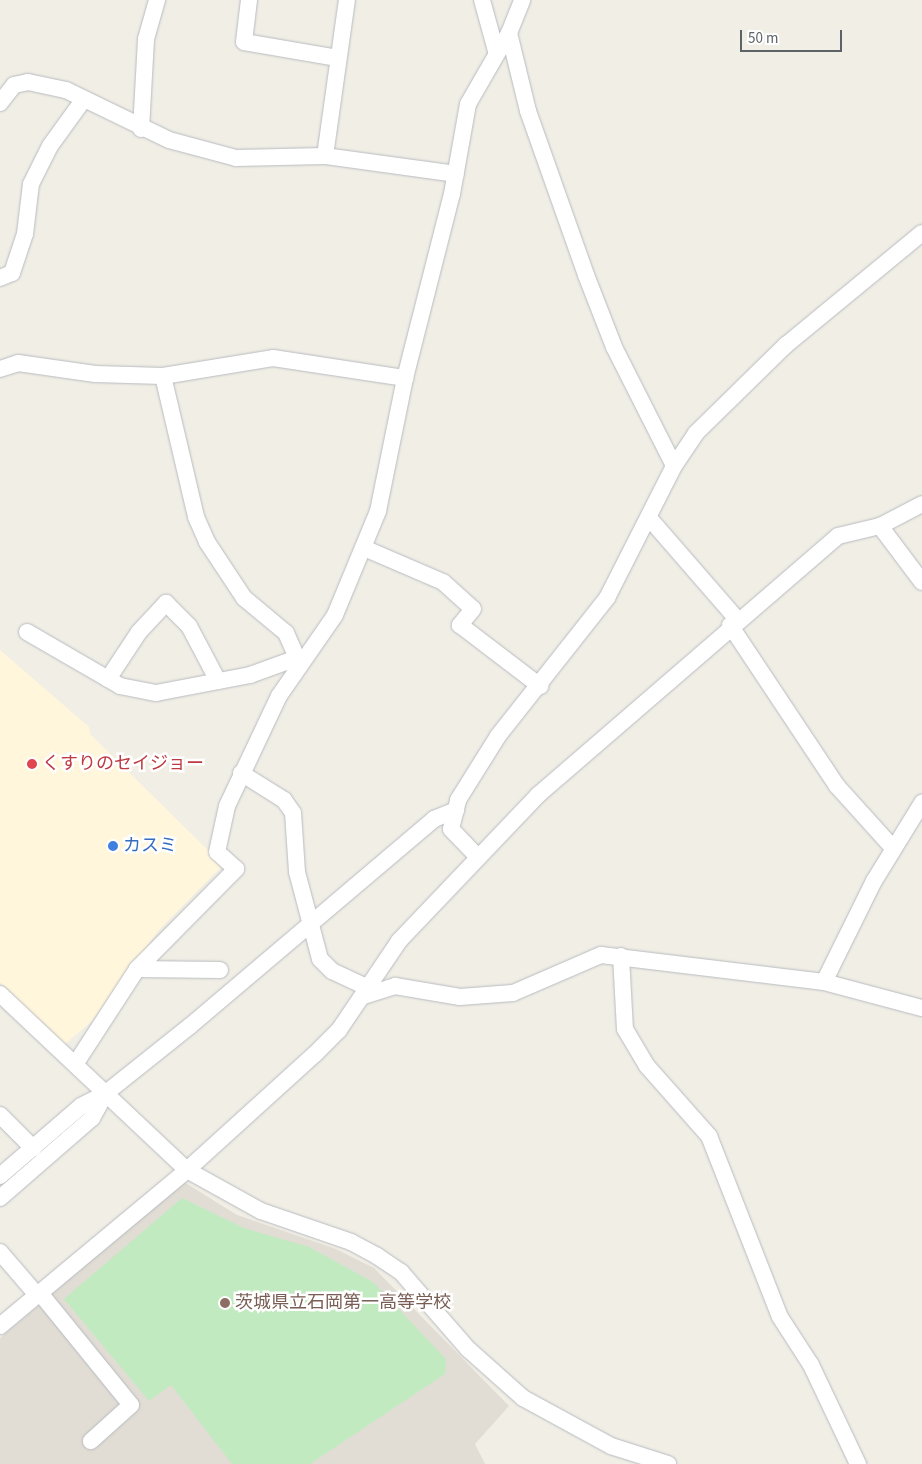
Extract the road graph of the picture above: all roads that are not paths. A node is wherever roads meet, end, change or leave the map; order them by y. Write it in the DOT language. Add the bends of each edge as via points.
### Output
graph roads {
  1 [pos="157,0"];
  2 [pos="249,0"];
  3 [pos="346,0"];
  4 [pos="482,0"];
  5 [pos="522,0"];
  6 [pos="510,33"];
  7 [pos="496,51"];
  8 [pos="338,58"];
  9 [pos="84,99"];
  10 [pos="0,104"];
  11 [pos="141,129"];
  12 [pos="325,156"];
  13 [pos="456,174"];
  14 [pos="922,233"];
  15 [pos="0,278"];
  16 [pos="0,369"];
  17 [pos="164,376"];
  18 [pos="405,378"];
  19 [pos="674,466"];
  20 [pos="922,504"];
  21 [pos="650,519"];
  22 [pos="880,526"];
  23 [pos="364,548"];
  24 [pos="922,582"];
  25 [pos="734,622"];
  26 [pos="27,632"];
  27 [pos="300,660"];
  28 [pos="108,679"];
  29 [pos="218,681"];
  30 [pos="540,686"];
  31 [pos="241,773"];
  32 [pos="922,803"];
  33 [pos="456,810"];
  34 [pos="893,848"];
  35 [pos="476,855"];
  36 [pos="310,921"];
  37 [pos="621,956"];
  38 [pos="137,969"];
  39 [pos="220,970"];
  40 [pos="824,982"];
  41 [pos="365,991"];
  42 [pos="0,994"];
  43 [pos="922,1008"];
  44 [pos="76,1064"];
  45 [pos="106,1093"];
  46 [pos="0,1115"];
  47 [pos="33,1148"];
  48 [pos="187,1170"];
  49 [pos="0,1176"];
  50 [pos="0,1198"];
  51 [pos="0,1252"];
  52 [pos="38,1294"];
  53 [pos="0,1326"];
  54 [pos="91,1441"];
  55 [pos="668,1464"];
  56 [pos="858,1464"];
  1 -- 11 [label="street" via="144,56"];
  2 -- 8 [label="street" via="244,42"];
  3 -- 8 [label="street"];
  4 -- 7 [label="street"];
  5 -- 6 [label="street"];
  6 -- 7 [label="street"];
  6 -- 19 [label="street" via="528,111 586,275 614,347"];
  7 -- 13 [label="street" via="468,104"];
  8 -- 12 [label="street"];
  9 -- 10 [label="street" via="66,90 28,82 14,85"];
  9 -- 11 [label="street"];
  9 -- 15 [label="street" via="50,146 31,184 25,234 15,265 8,278"];
  11 -- 12 [label="street" via="244,159"];
  12 -- 13 [label="street"];
  13 -- 18 [label="street"];
  14 -- 19 [label="street" via="786,345 696,433"];
  16 -- 17 [label="street" via="18,363 94,374"];
  17 -- 18 [label="street" via="273,358"];
  17 -- 27 [label="street" via="196,517 207,542 244,598 286,633"];
  18 -- 23 [label="street" via="384,490"];
  19 -- 21 [label="street"];
  20 -- 22 [label="street"];
  21 -- 25 [label="street"];
  21 -- 30 [label="street" via="607,598"];
  22 -- 24 [label="street"];
  22 -- 25 [label="street" via="838,536"];
  23 -- 27 [label="street" via="335,615"];
  23 -- 30 [label="street" via="443,582 473,609 460,625"];
  25 -- 34 [label="street" via="837,786"];
  25 -- 35 [label="street"];
  26 -- 28 [label="street"];
  27 -- 29 [label="street" via="250,676"];
  27 -- 31 [label="street"];
  28 -- 29 [label="street" via="156,693"];
  28 -- 29 [label="street" via="139,632 166,603 189,626"];
  30 -- 33 [label="street" via="476,769"];
  31 -- 36 [label="street" via="284,800 293,813 297,872"];
  31 -- 38 [label="street" via="222,821 217,852 236,869"];
  32 -- 34 [label="street"];
  33 -- 35 [label="street" via="451,829"];
  33 -- 36 [label="street" via="434,819"];
  34 -- 40 [label="street"];
  35 -- 41 [label="street" via="399,942"];
  36 -- 41 [label="street" via="320,960"];
  36 -- 45 [label="street"];
  37 -- 40 [label="street"];
  37 -- 41 [label="street" via="601,955 533,987 492,996 460,996 412,986"];
  37 -- 56 [label="street" via="625,1029 647,1066 709,1136 780,1317 811,1365"];
  38 -- 39 [label="street"];
  38 -- 44 [label="street"];
  40 -- 43 [label="street"];
  41 -- 48 [label="street" via="315,1054"];
  42 -- 44 [label="street"];
  44 -- 45 [label="street"];
  45 -- 47 [label="street" via="81,1106"];
  45 -- 48 [label="street"];
  45 -- 50 [label="street" via="92,1118"];
  46 -- 47 [label="street"];
  47 -- 49 [label="street"];
  48 -- 52 [label="street"];
  48 -- 55 [label="street" via="261,1211 351,1242 377,1256 401,1272 468,1349 523,1398 611,1446"];
  51 -- 52 [label="street"];
  52 -- 53 [label="street"];
  52 -- 54 [label="street" via="131,1405"];
}
